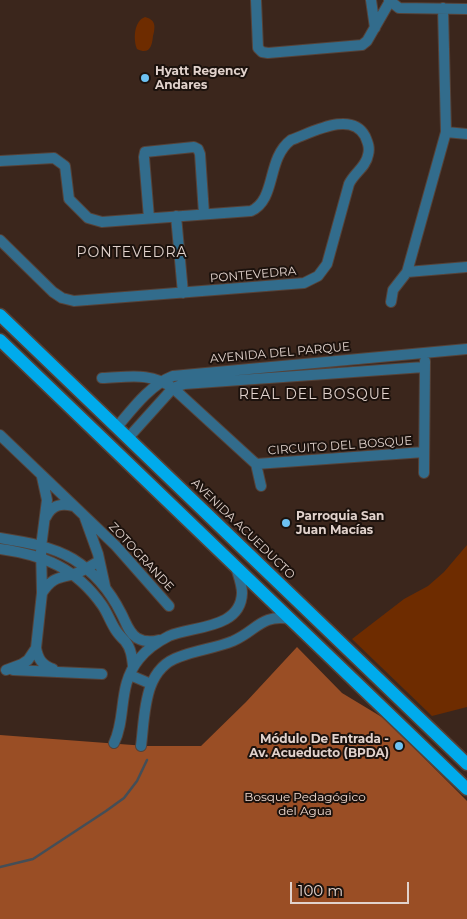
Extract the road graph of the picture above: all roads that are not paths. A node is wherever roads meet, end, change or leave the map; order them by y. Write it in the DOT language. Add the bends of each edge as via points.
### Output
graph roads {
  1 [pos="256,0"];
  2 [pos="371,0"];
  3 [pos="390,0"];
  4 [pos="443,8"];
  5 [pos="467,8"];
  6 [pos="375,28"];
  7 [pos="446,132"];
  8 [pos="467,134"];
  9 [pos="0,161"];
  10 [pos="204,214"];
  11 [pos="176,216"];
  12 [pos="149,218"];
  13 [pos="0,240"];
  14 [pos="467,267"];
  15 [pos="407,272"];
  16 [pos="183,293"];
  17 [pos="391,302"];
  18 [pos="0,315"];
  19 [pos="0,340"];
  20 [pos="467,349"];
  21 [pos="425,353"];
  22 [pos="424,367"];
  23 [pos="102,378"];
  24 [pos="162,380"];
  25 [pos="173,388"];
  26 [pos="136,406"];
  27 [pos="148,416"];
  28 [pos="117,427"];
  29 [pos="0,435"];
  30 [pos="128,438"];
  31 [pos="424,452"];
  32 [pos="257,468"];
  33 [pos="424,473"];
  34 [pos="40,474"];
  35 [pos="261,486"];
  36 [pos="73,506"];
  37 [pos="46,518"];
  38 [pos="85,518"];
  39 [pos="0,538"];
  40 [pos="116,546"];
  41 [pos="41,547"];
  42 [pos="0,549"];
  43 [pos="98,557"];
  44 [pos="42,558"];
  45 [pos="235,566"];
  46 [pos="85,568"];
  47 [pos="72,574"];
  48 [pos="106,588"];
  49 [pos="42,593"];
  50 [pos="169,606"];
  51 [pos="291,619"];
  52 [pos="126,634"];
  53 [pos="160,640"];
  54 [pos="36,648"];
  55 [pos="3,670"];
  56 [pos="132,671"];
  57 [pos="59,672"];
  58 [pos="102,674"];
  59 [pos="151,684"];
  60 [pos="114,743"];
  61 [pos="141,746"];
  62 [pos="467,764"];
  63 [pos="465,784"];
  1 -- 6 [label="street" via="257,42 262,52 362,45"];
  2 -- 6 [label="street"];
  3 -- 4 [label="street" via="399,8"];
  3 -- 6 [label="street"];
  4 -- 5 [label="street"];
  4 -- 7 [label="street"];
  7 -- 8 [label="street"];
  7 -- 15 [label="street"];
  9 -- 12 [label="street, PONTEVEDRA" via="54,158 65,166 69,199 88,218 102,222"];
  10 -- 11 [label="street, PONTEVEDRA"];
  10 -- 12 [label="street" via="200,154 194,147 146,152"];
  10 -- 16 [label="street, PONTEVEDRA" via="245,212 260,205 278,155 291,140 347,123 359,129 366,138 367,159 351,179 327,264 318,276 298,284"];
  11 -- 12 [label="street, PONTEVEDRA"];
  11 -- 16 [label="street"];
  13 -- 16 [label="street, PONTEVEDRA" via="53,292 74,302"];
  14 -- 15 [label="street"];
  15 -- 17 [label="street" via="394,290"];
  18 -- 28 [label="main road, AVENIDA ACUEDUCTO"];
  19 -- 45 [label="main road"];
  20 -- 21 [label="street, AVENIDA DEL PARQUE"];
  21 -- 22 [label="street, CIRCUITO DEL BOSQUE"];
  21 -- 24 [label="street, AVENIDA DEL PARQUE" via="184,373"];
  22 -- 25 [label="street, AVENIDA DEL PARQUE" via="184,384"];
  22 -- 31 [label="street, CIRCUITO DEL BOSQUE"];
  23 -- 24 [label="street"];
  24 -- 25 [label="street, CIRCUITO DEL BOSQUE"];
  24 -- 26 [label="street, AVENIDA DEL PARQUE"];
  25 -- 27 [label="street"];
  25 -- 32 [label="street, CIRCUITO DEL BOSQUE"];
  26 -- 27 [label="street"];
  26 -- 28 [label="street, AVENIDA DEL PARQUE"];
  27 -- 30 [label="street"];
  28 -- 30 [label="main road, AVENIDA ACUEDUCTO"];
  29 -- 34 [label="street, ZOTOGRANDE"];
  30 -- 62 [label="main road, AVENIDA ACUEDUCTO"];
  31 -- 32 [label="street, CIRCUITO DEL BOSQUE"];
  31 -- 33 [label="street, CIRCUITO DEL BOSQUE"];
  32 -- 35 [label="street"];
  34 -- 36 [label="street, ZOTOGRANDE"];
  34 -- 37 [label="street" via="47,500"];
  36 -- 37 [label="street" via="60,504 49,511"];
  36 -- 38 [label="street, ZOTOGRANDE"];
  37 -- 41 [label="street"];
  38 -- 40 [label="street, ZOTOGRANDE"];
  38 -- 43 [label="street"];
  39 -- 41 [label="street"];
  40 -- 43 [label="street" via="100,549"];
  40 -- 50 [label="street, ZOTOGRANDE"];
  41 -- 44 [label="street"];
  41 -- 46 [label="street" via="73,559"];
  42 -- 44 [label="street"];
  43 -- 46 [label="street"];
  43 -- 48 [label="street"];
  44 -- 47 [label="street"];
  44 -- 49 [label="street"];
  45 -- 51 [label="main road"];
  45 -- 53 [label="street" via="242,591 233,614 220,622"];
  46 -- 47 [label="street"];
  46 -- 48 [label="street"];
  47 -- 49 [label="street" via="52,581"];
  47 -- 52 [label="street" via="98,600 116,631"];
  48 -- 52 [label="street"];
  49 -- 54 [label="street"];
  51 -- 59 [label="street" via="268,619 225,644 177,657 158,671"];
  51 -- 63 [label="main road"];
  52 -- 53 [label="street" via="143,640"];
  52 -- 56 [label="street"];
  53 -- 56 [label="street" via="147,649"];
  54 -- 55 [label="street" via="28,660"];
  54 -- 57 [label="street" via="44,665"];
  55 -- 57 [label="street"];
  56 -- 59 [label="street"];
  56 -- 60 [label="street" via="124,690 118,736"];
  57 -- 58 [label="street"];
  59 -- 61 [label="street"];
}
